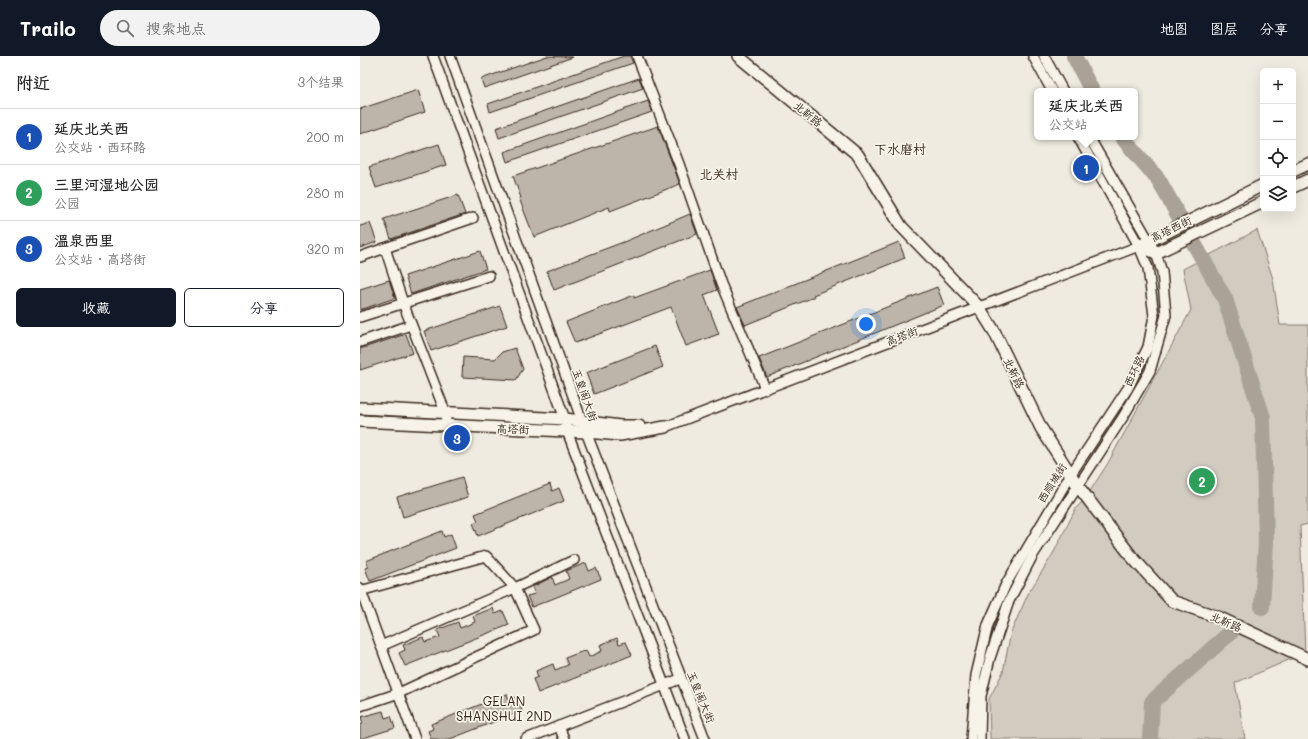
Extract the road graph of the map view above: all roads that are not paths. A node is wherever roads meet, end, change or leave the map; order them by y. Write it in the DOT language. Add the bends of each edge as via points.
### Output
graph roads {
  1 [pos="433,56"];
  2 [pos="450,56"];
  3 [pos="637,56"];
  4 [pos="738,56"];
  5 [pos="1033,56"];
  6 [pos="1044,56"];
  7 [pos="1050,88"];
  8 [pos="1061,88"];
  9 [pos="1080,140"];
  10 [pos="1091,140"];
  11 [pos="1308,164"];
  12 [pos="1296,170"];
  13 [pos="1308,180"];
  14 [pos="1260,186"];
  15 [pos="1296,186"];
  16 [pos="1260,203"];
  17 [pos="473,218"];
  18 [pos="1149,240"];
  19 [pos="1139,246"];
  20 [pos="385,248"];
  21 [pos="1156,253"];
  22 [pos="360,256"];
  23 [pos="489,276"];
  24 [pos="403,303"];
  25 [pos="979,307"];
  26 [pos="360,317"];
  27 [pos="411,326"];
  28 [pos="360,342"];
  29 [pos="765,388"];
  30 [pos="360,408"];
  31 [pos="446,414"];
  32 [pos="565,419"];
  33 [pos="360,421"];
  34 [pos="445,426"];
  35 [pos="584,426"];
  36 [pos="665,427"];
  37 [pos="567,431"];
  38 [pos="1071,474"];
  39 [pos="1078,486"];
  40 [pos="574,560"];
  41 [pos="515,588"];
  42 [pos="360,590"];
  43 [pos="381,646"];
  44 [pos="1308,659"];
  45 [pos="680,679"];
  46 [pos="664,685"];
  47 [pos="399,693"];
  48 [pos="360,706"];
  49 [pos="559,726"];
  50 [pos="415,739"];
  51 [pos="526,739"];
  52 [pos="564,739"];
  53 [pos="685,739"];
  54 [pos="705,739"];
  55 [pos="971,739"];
  56 [pos="980,739"];
  1 -- 32 [label="street"];
  2 -- 35 [label="street, 玉皇阁大街"];
  3 -- 29 [label="street" via="679,164 721,284"];
  4 -- 25 [label="main road, 北靳路" via="858,155 901,226"];
  5 -- 7 [label="street"];
  6 -- 8 [label="street"];
  9 -- 19 [label="street"];
  10 -- 18 [label="street"];
  11 -- 12 [label="main road"];
  13 -- 15 [label="main road"];
  14 -- 18 [label="main road, 高塔西街"];
  16 -- 21 [label="main road, 高塔西街"];
  17 -- 20 [label="street"];
  18 -- 19 [label="main road, 高塔西街"];
  18 -- 21 [label="street, 西环路"];
  19 -- 21 [label="main road, 高塔西街"];
  19 -- 25 [label="street, 高塔街"];
  19 -- 38 [label="street, 西顺城街" via="1148,268 1154,316 1148,347 1128,388"];
  20 -- 22 [label="street"];
  20 -- 24 [label="street"];
  21 -- 39 [label="street, 西环路" via="1162,272 1166,315 1150,371"];
  23 -- 24 [label="street"];
  24 -- 26 [label="street"];
  24 -- 27 [label="street"];
  25 -- 29 [label="street, 高塔街"];
  25 -- 38 [label="main road, 北靳路" via="994,331 1041,428"];
  27 -- 28 [label="street"];
  27 -- 31 [label="street"];
  29 -- 36 [label="street, 高塔街"];
  30 -- 31 [label="main road, 高塔街"];
  31 -- 32 [label="main road, 高塔街"];
  31 -- 34 [label="street"];
  32 -- 35 [label="main road, 高塔街"];
  32 -- 37 [label="street"];
  33 -- 34 [label="main road, 高塔街"];
  34 -- 37 [label="main road, 高塔街"];
  35 -- 36 [label="main road, 高塔街" via="620,435"];
  35 -- 37 [label="main road, 高塔街"];
  35 -- 45 [label="street, 玉皇阁大街"];
  37 -- 46 [label="street"];
  38 -- 39 [label="main road, 北靳路"];
  38 -- 55 [label="street, 西顺城街" via="1006,584 988,625 976,675"];
  39 -- 44 [label="main road, 北靳路" via="1132,557 1172,601 1218,617"];
  39 -- 56 [label="street, 西顺城街" via="1033,555 1009,601 990,658 983,689"];
  40 -- 41 [label="street"];
  41 -- 42 [label="street" via="486,556"];
  41 -- 43 [label="street"];
  41 -- 47 [label="street" via="534,630"];
  42 -- 43 [label="street"];
  43 -- 47 [label="street"];
  45 -- 46 [label="street"];
  45 -- 54 [label="street, 玉皇阁大街"];
  46 -- 49 [label="street"];
  46 -- 53 [label="street"];
  47 -- 48 [label="street"];
  47 -- 50 [label="street"];
  49 -- 51 [label="street"];
  49 -- 52 [label="street"];
}
